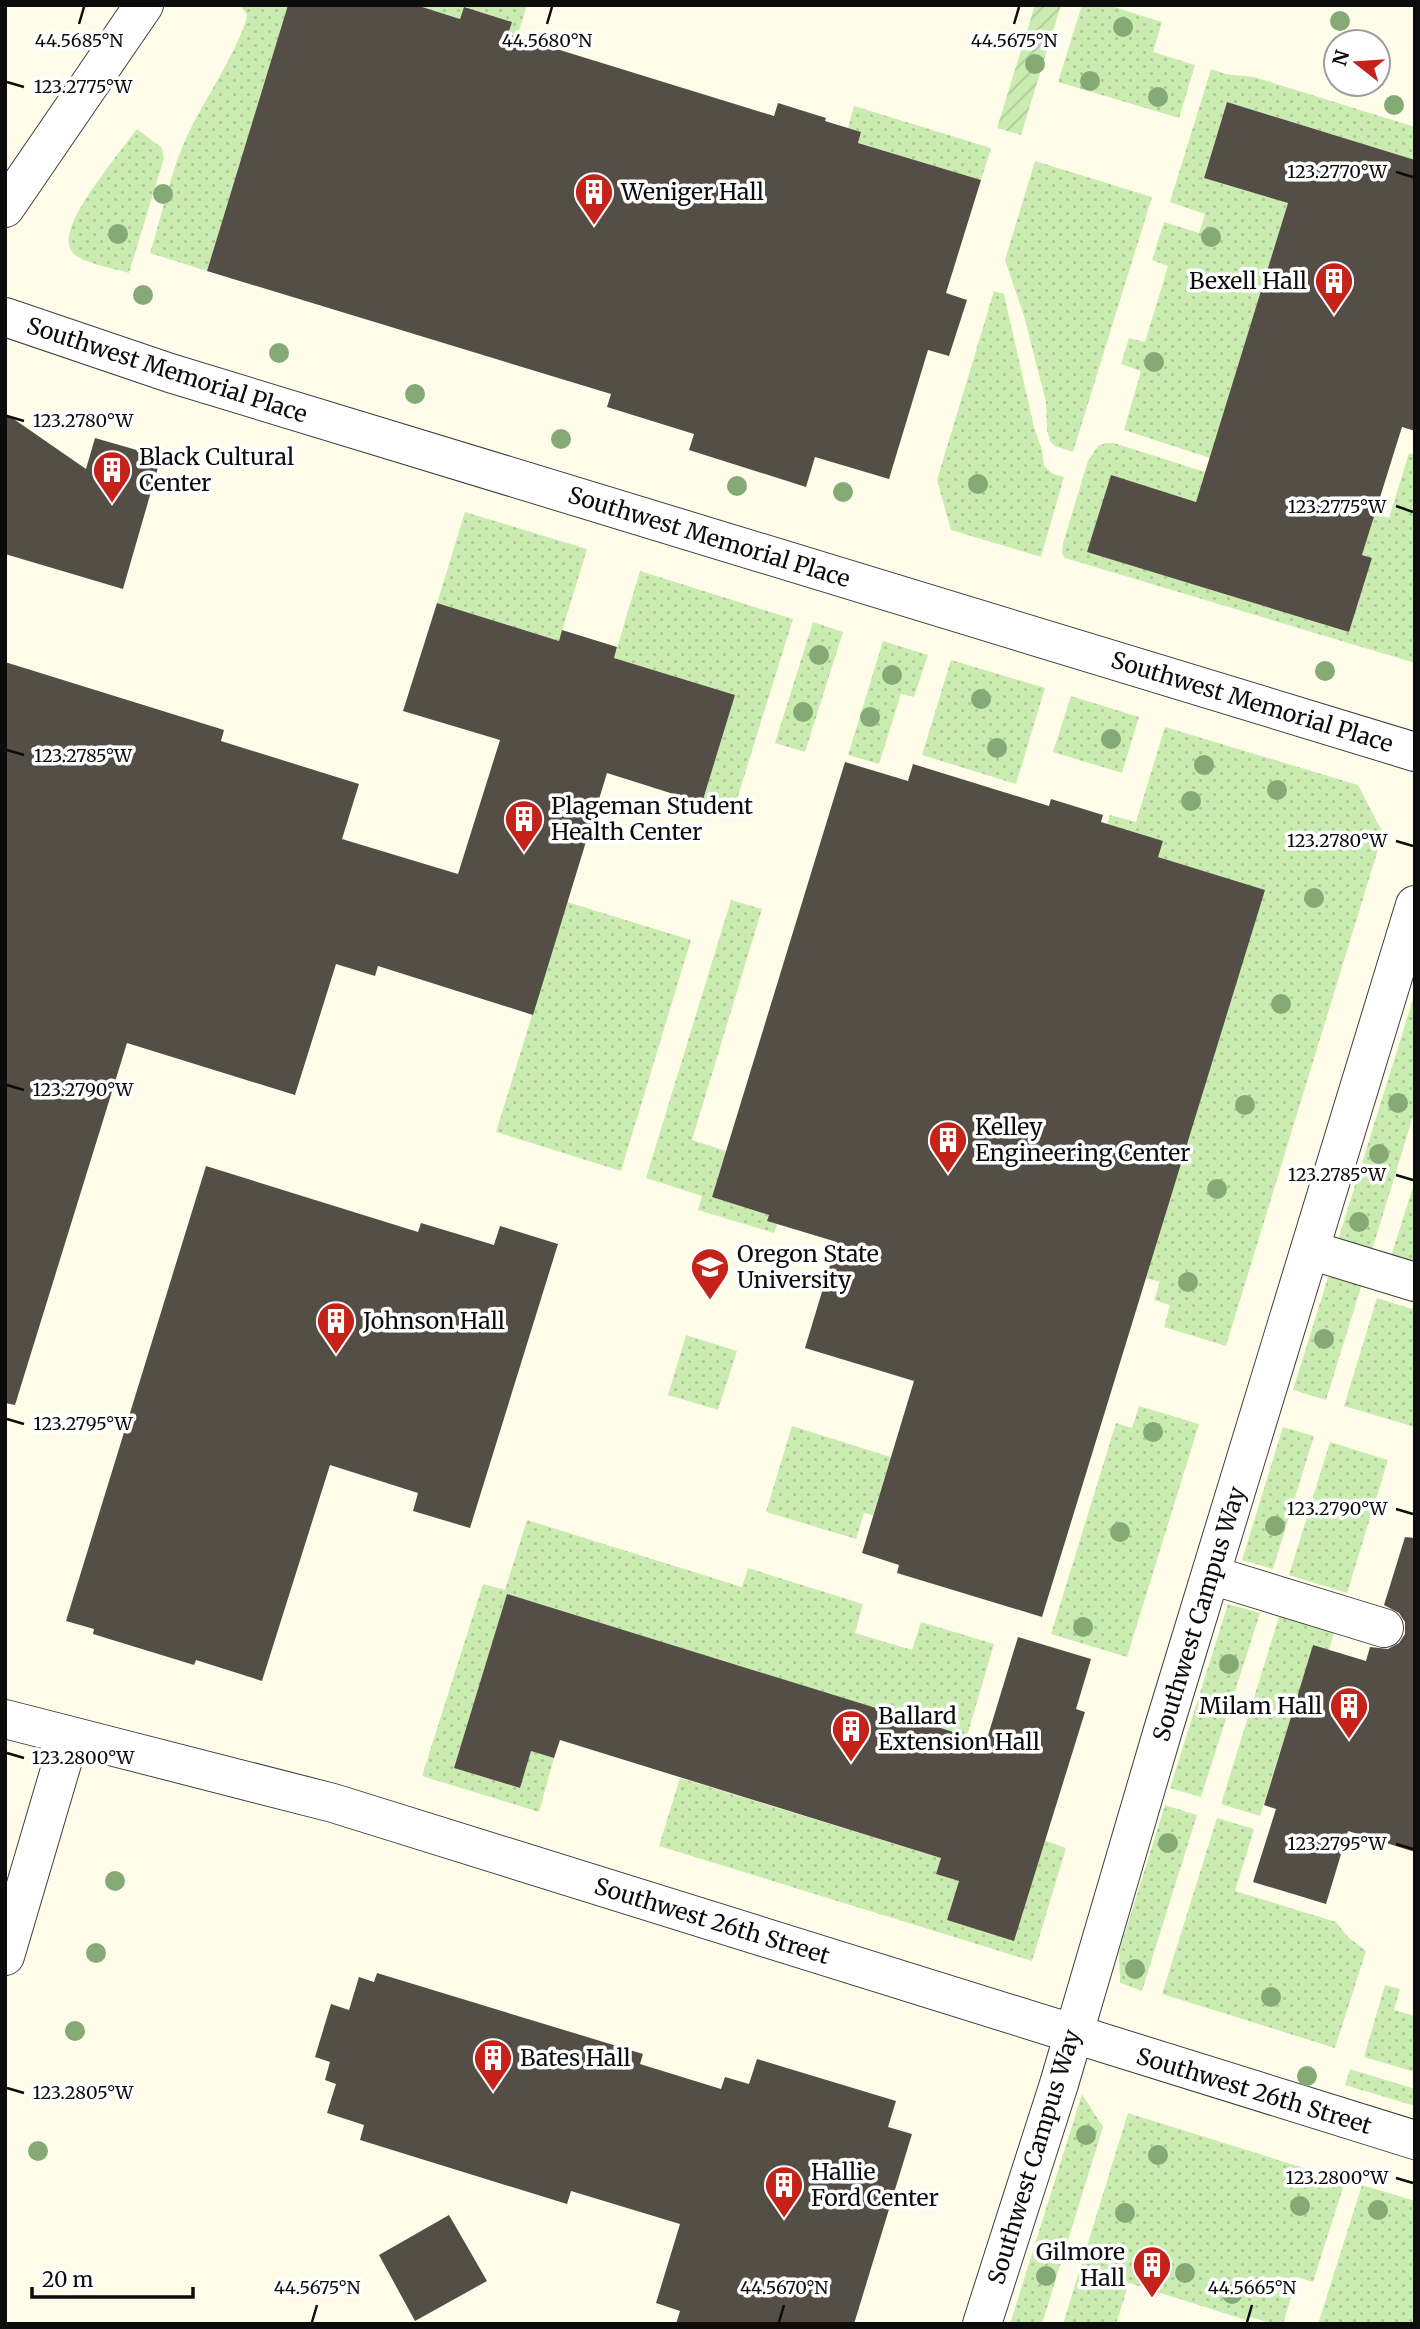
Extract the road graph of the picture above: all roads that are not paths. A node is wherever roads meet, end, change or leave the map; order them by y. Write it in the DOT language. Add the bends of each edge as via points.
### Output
graph roads {
  1 [pos="144,5"];
  2 [pos="16,172"];
  3 [pos="5,208"];
  4 [pos="5,317"];
  5 [pos="1415,752"];
  6 [pos="1415,905"];
  7 [pos="1310,1250"];
  8 [pos="1415,1282"];
  9 [pos="1211,1575"];
  10 [pos="1384,1628"];
  11 [pos="5,1719"];
  12 [pos="70,1736"];
  13 [pos="5,1956"];
  14 [pos="1073,2034"];
  15 [pos="1415,2140"];
  16 [pos="982,2324"];
  1 -- 2 [label="street"];
  2 -- 3 [label="street"];
  4 -- 5 [label="street, Southwest Memorial Place" via="195,381"];
  6 -- 7 [label="street, Southwest Campus Way"];
  7 -- 8 [label="street"];
  7 -- 9 [label="street, Southwest Campus Way"];
  9 -- 10 [label="street"];
  9 -- 14 [label="street, Southwest Campus Way"];
  11 -- 12 [label="street, Southwest 26th Street"];
  12 -- 13 [label="street"];
  12 -- 14 [label="street, Southwest 26th Street" via="333,1803"];
  14 -- 15 [label="street, Southwest 26th Street"];
  14 -- 16 [label="street, Southwest Campus Way"];
}
